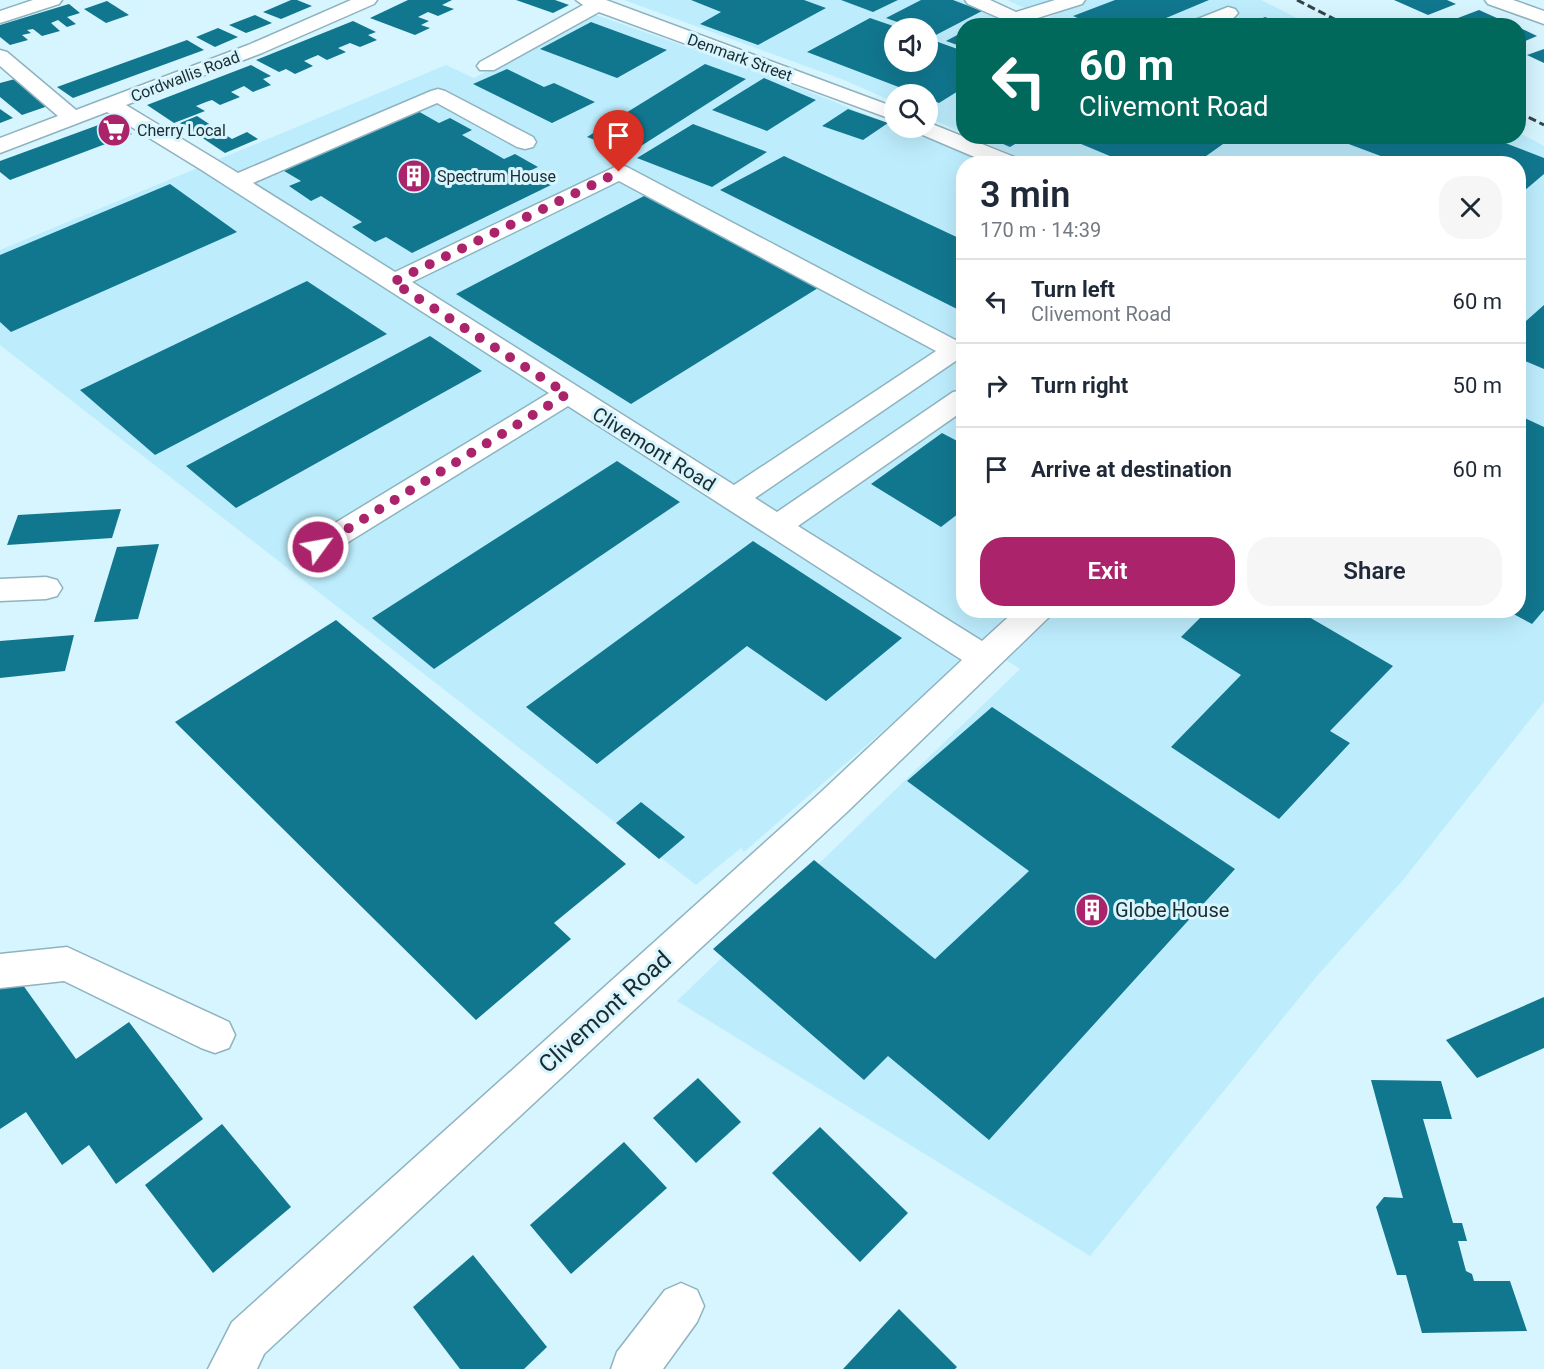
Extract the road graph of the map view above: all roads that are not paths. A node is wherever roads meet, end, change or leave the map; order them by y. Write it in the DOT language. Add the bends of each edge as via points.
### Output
graph roads {
  1 [pos="52,0"];
  2 [pos="367,0"];
  3 [pos="975,0"];
  4 [pos="1075,0"];
  5 [pos="1495,0"];
  6 [pos="592,2"];
  7 [pos="1228,14"];
  8 [pos="0,16"];
  9 [pos="1013,18"];
  10 [pos="1031,18"];
  11 [pos="1218,18"];
  12 [pos="1544,18"];
  13 [pos="0,56"];
  14 [pos="487,66"];
  15 [pos="110,105"];
  16 [pos="884,110"];
  17 [pos="74,119"];
  18 [pos="938,133"];
  19 [pos="956,141"];
  20 [pos="525,142"];
  21 [pos="964,144"];
  22 [pos="0,147"];
  23 [pos="992,156"];
  24 [pos="236,182"];
  25 [pos="393,282"];
  26 [pos="567,394"];
  27 [pos="956,403"];
  28 [pos="734,500"];
  29 [pos="777,526"];
  30 [pos="318,547"];
  31 [pos="46,588"];
  32 [pos="0,590"];
  33 [pos="1028,618"];
  34 [pos="984,658"];
  35 [pos="0,971"];
  36 [pos="215,1035"];
  37 [pos="681,1306"];
  38 [pos="231,1369"];
  39 [pos="634,1369"];
  1 -- 8 [label="street"];
  2 -- 15 [label="street, Cordwallis Road" via="255,49"];
  3 -- 9 [label="street"];
  4 -- 10 [label="street"];
  5 -- 12 [label="street"];
  6 -- 14 [label="street"];
  6 -- 16 [label="street, Denmark Street"];
  7 -- 11 [label="street"];
  13 -- 17 [label="street"];
  15 -- 17 [label="street, Cordwallis Road"];
  15 -- 24 [label="street, Clivemont Road"];
  17 -- 22 [label="street, Cordwallis Road"];
  18 -- 19 [label="street"];
  20 -- 24 [label="street" via="438,95"];
  21 -- 23 [label="street"];
  24 -- 25 [label="street, Clivemont Road"];
  25 -- 26 [label="street, Clivemont Road"];
  25 -- 28 [label="street" via="619,172 954,350"];
  26 -- 28 [label="street, Clivemont Road"];
  26 -- 30 [label="street"];
  27 -- 29 [label="street"];
  28 -- 29 [label="street, Clivemont Road"];
  29 -- 34 [label="street, Clivemont Road"];
  31 -- 32 [label="street"];
  33 -- 34 [label="street, Clivemont Road"];
  34 -- 38 [label="street, Clivemont Road" via="834,802 248,1338"];
  35 -- 36 [label="street" via="67,964"];
  37 -- 39 [label="street"];
}
